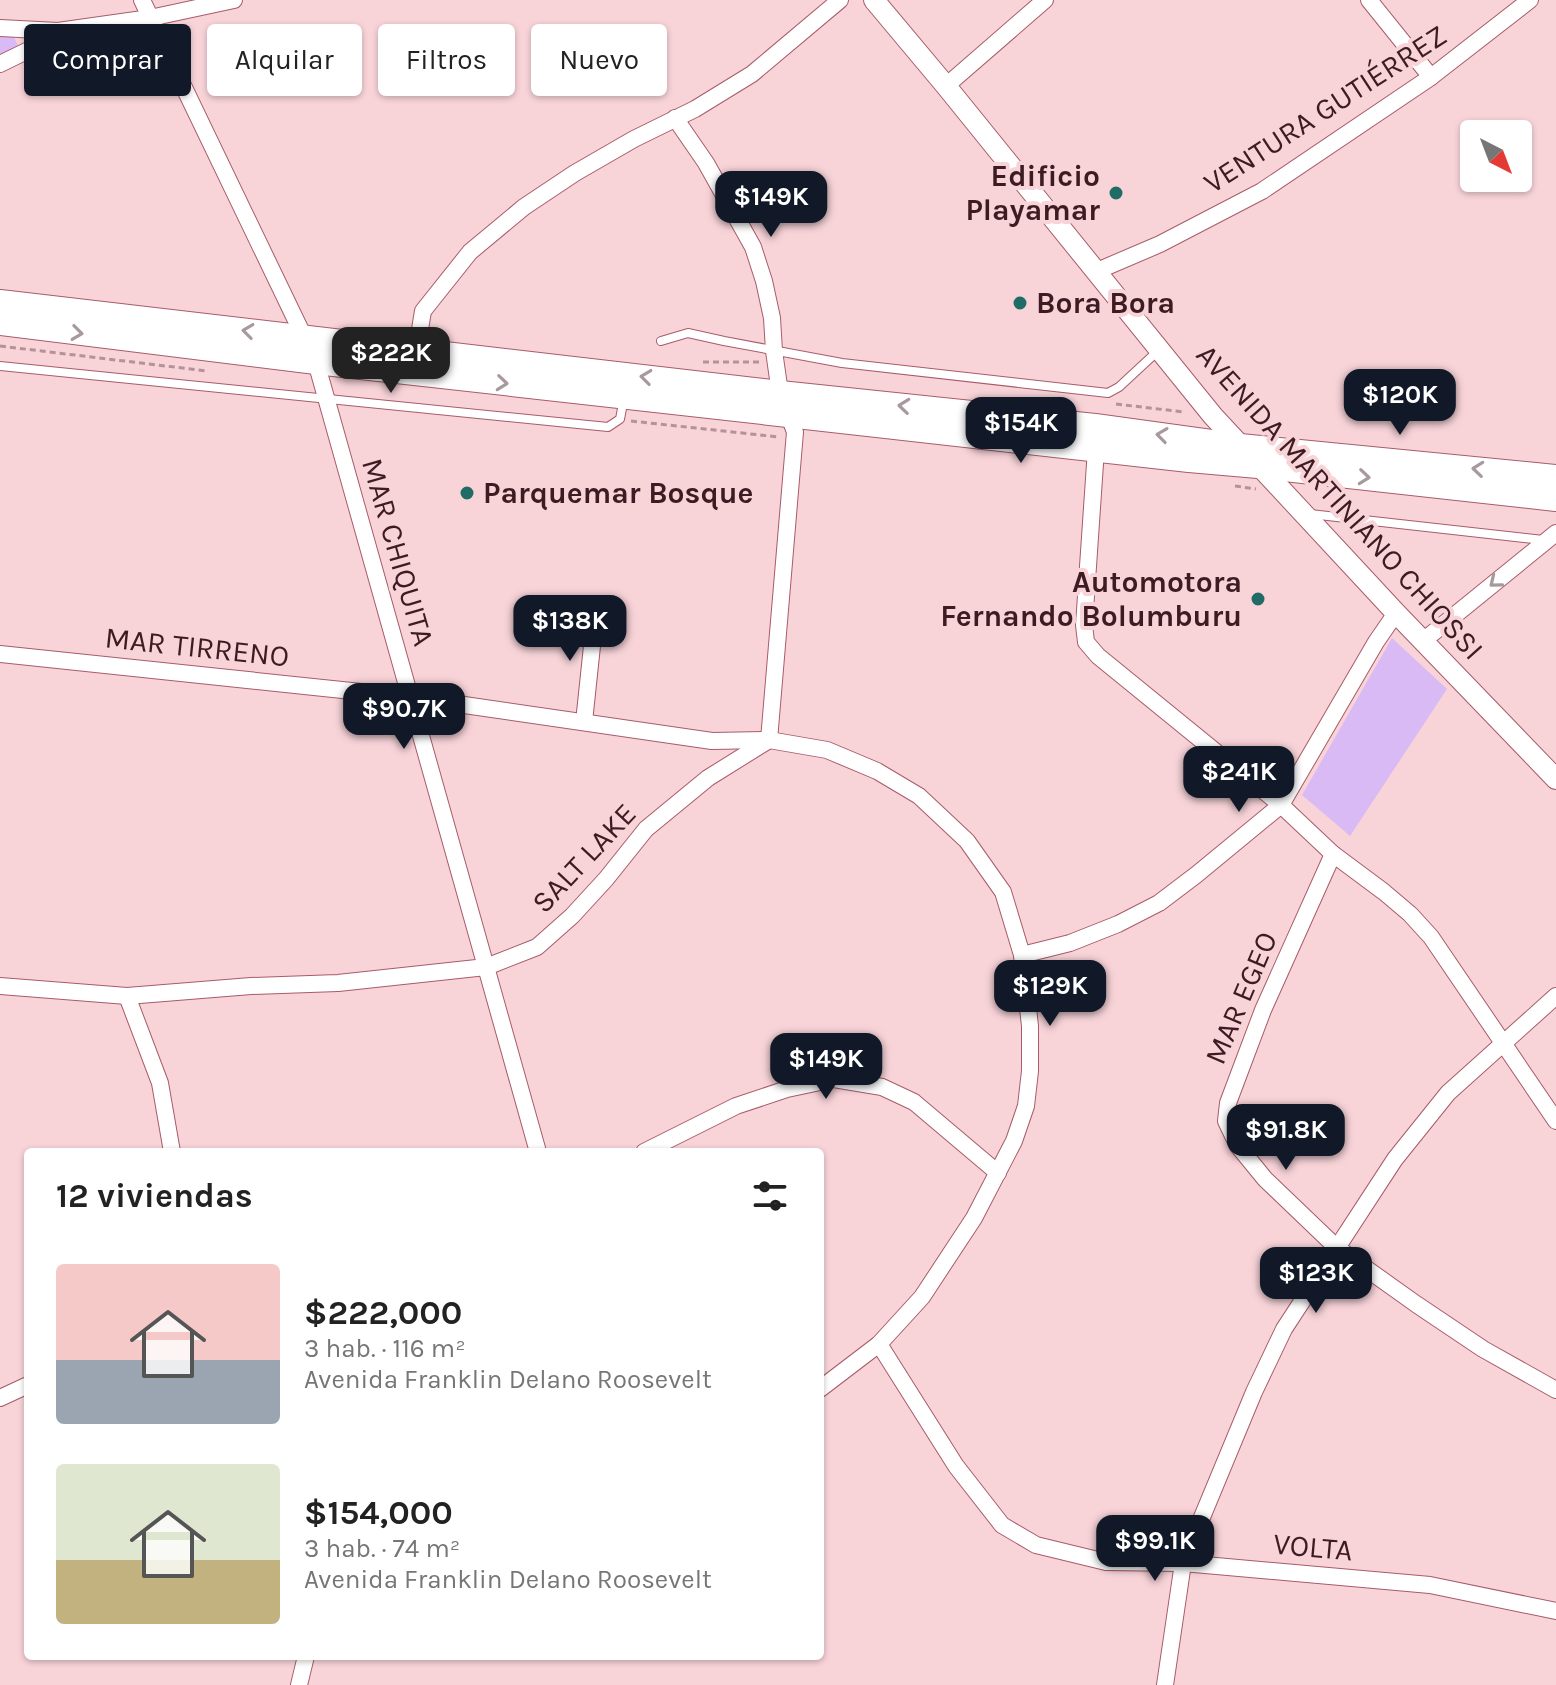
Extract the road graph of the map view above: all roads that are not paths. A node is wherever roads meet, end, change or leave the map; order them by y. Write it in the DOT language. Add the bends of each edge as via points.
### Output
graph roads {
  1 [pos="142,0"];
  2 [pos="234,0"];
  3 [pos="840,0"];
  4 [pos="874,0"];
  5 [pos="1045,0"];
  6 [pos="1369,0"];
  7 [pos="1530,0"];
  8 [pos="150,18"];
  9 [pos="108,24"];
  10 [pos="0,28"];
  11 [pos="24,29"];
  12 [pos="24,53"];
  13 [pos="0,64"];
  14 [pos="1431,77"];
  15 [pos="946,86"];
  16 [pos="675,118"];
  17 [pos="1097,271"];
  18 [pos="0,302"];
  19 [pos="0,323"];
  20 [pos="305,338"];
  21 [pos="661,341"];
  22 [pos="1160,348"];
  23 [pos="774,351"];
  24 [pos="316,362"];
  25 [pos="415,362"];
  26 [pos="0,366"];
  27 [pos="625,397"];
  28 [pos="327,400"];
  29 [pos="784,404"];
  30 [pos="1240,446"];
  31 [pos="1096,449"];
  32 [pos="1258,466"];
  33 [pos="1556,477"];
  34 [pos="1556,499"];
  35 [pos="1305,514"];
  36 [pos="1553,539"];
  37 [pos="596,608"];
  38 [pos="1396,613"];
  39 [pos="1423,641"];
  40 [pos="0,654"];
  41 [pos="409,697"];
  42 [pos="584,722"];
  43 [pos="769,740"];
  44 [pos="1556,779"];
  45 [pos="1281,805"];
  46 [pos="1333,854"];
  47 [pos="1022,955"];
  48 [pos="486,967"];
  49 [pos="0,986"];
  50 [pos="127,996"];
  51 [pos="1556,996"];
  52 [pos="1504,1042"];
  53 [pos="1556,1121"];
  54 [pos="171,1148"];
  55 [pos="537,1148"];
  56 [pos="652,1148"];
  57 [pos="998,1173"];
  58 [pos="1336,1247"];
  59 [pos="879,1344"];
  60 [pos="824,1386"];
  61 [pos="24,1387"];
  62 [pos="1556,1390"];
  63 [pos="0,1398"];
  64 [pos="1183,1563"];
  65 [pos="1556,1611"];
  66 [pos="305,1660"];
  67 [pos="299,1685"];
  68 [pos="1165,1685"];
  1 -- 8 [label="street, MAR CHIQUITA"];
  2 -- 8 [label="street"];
  3 -- 16 [label="street" via="752,74"];
  4 -- 15 [label="street, AVENIDA MARTINIANO CHIOSSI"];
  5 -- 15 [label="street"];
  6 -- 14 [label="street"];
  7 -- 14 [label="street, VENTURA GUTIÉRREZ"];
  8 -- 9 [label="street"];
  8 -- 20 [label="street, MAR CHIQUITA"];
  10 -- 11 [label="street"];
  12 -- 13 [label="street"];
  14 -- 17 [label="street, VENTURA GUTIÉRREZ" via="1262,191"];
  15 -- 17 [label="street, AVENIDA MARTINIANO CHIOSSI"];
  16 -- 23 [label="street" via="753,247 772,318"];
  16 -- 25 [label="street" via="575,173 470,252 423,311"];
  17 -- 22 [label="street, AVENIDA MARTINIANO CHIOSSI"];
  20 -- 18 [label="main road, one-way"];
  19 -- 24 [label="main road, one-way"];
  20 -- 24 [label="street, MAR CHIQUITA"];
  20 -- 25 [label="main road"];
  21 -- 23 [label="lane" via="688,333"];
  22 -- 23 [label="lane" via="1108,393"];
  22 -- 30 [label="street, AVENIDA MARTINIANO CHIOSSI"];
  23 -- 29 [label="street"];
  24 -- 25 [label="main road"];
  24 -- 28 [label="street, MAR CHIQUITA"];
  25 -- 27 [label="main road, one-way"];
  29 -- 25 [label="main road, one-way"];
  26 -- 28 [label="lane"];
  27 -- 28 [label="lane" via="620,419 608,427"];
  27 -- 29 [label="main road"];
  28 -- 41 [label="street, MAR CHIQUITA"];
  30 -- 29 [label="main road, one-way" via="1095,426"];
  29 -- 31 [label="main road"];
  29 -- 43 [label="street" via="795,432"];
  30 -- 32 [label="street, AVENIDA MARTINIANO CHIOSSI"];
  33 -- 30 [label="main road, one-way"];
  31 -- 32 [label="main road"];
  31 -- 45 [label="street" via="1086,642"];
  32 -- 34 [label="main road, one-way"];
  32 -- 35 [label="street, AVENIDA MARTINIANO CHIOSSI"];
  35 -- 36 [label="lane"];
  35 -- 38 [label="street, AVENIDA MARTINIANO CHIOSSI"];
  36 -- 39 [label="street, one-way"];
  37 -- 42 [label="street"];
  38 -- 39 [label="street, AVENIDA MARTINIANO CHIOSSI"];
  38 -- 45 [label="street"];
  39 -- 44 [label="street, AVENIDA MARTINIANO CHIOSSI"];
  40 -- 41 [label="street, MAR TIRRENO"];
  41 -- 42 [label="street, MAR TIRRENO"];
  41 -- 48 [label="street, MAR CHIQUITA"];
  42 -- 43 [label="street, MAR TIRRENO" via="712,741"];
  43 -- 47 [label="street, MAR TIRRENO" via="827,750 919,796 967,841 1003,892"];
  43 -- 48 [label="street, SALT LAKE" via="708,778 646,829 572,916 537,947"];
  45 -- 46 [label="street"];
  45 -- 47 [label="street" via="1159,903 1070,943"];
  46 -- 52 [label="street" via="1393,899 1431,937"];
  46 -- 58 [label="street, MAR EGEO" via="1263,1010 1226,1121 1265,1179"];
  47 -- 57 [label="street, MAR TIRRENO" via="1030,1071 1026,1106"];
  48 -- 50 [label="street, SALT LAKE" via="338,983"];
  48 -- 55 [label="street, MAR CHIQUITA"];
  49 -- 50 [label="street, SALT LAKE"];
  50 -- 54 [label="street" via="160,1083"];
  51 -- 52 [label="street"];
  52 -- 53 [label="street"];
  52 -- 58 [label="street" via="1448,1093 1395,1159"];
  56 -- 57 [label="street" via="736,1106 834,1079 882,1087 914,1102"];
  57 -- 59 [label="street, MAR TIRRENO" via="922,1297"];
  58 -- 62 [label="street, MAR EGEO" via="1483,1349"];
  58 -- 64 [label="street" via="1284,1329"];
  59 -- 60 [label="street, MAR TIRRENO"];
  59 -- 64 [label="street, VOLTA" via="956,1466 1002,1525 1036,1545 1106,1562"];
  61 -- 63 [label="street"];
  64 -- 65 [label="street, VOLTA" via="1430,1585"];
  64 -- 68 [label="street"];
  66 -- 67 [label="street"];
}
